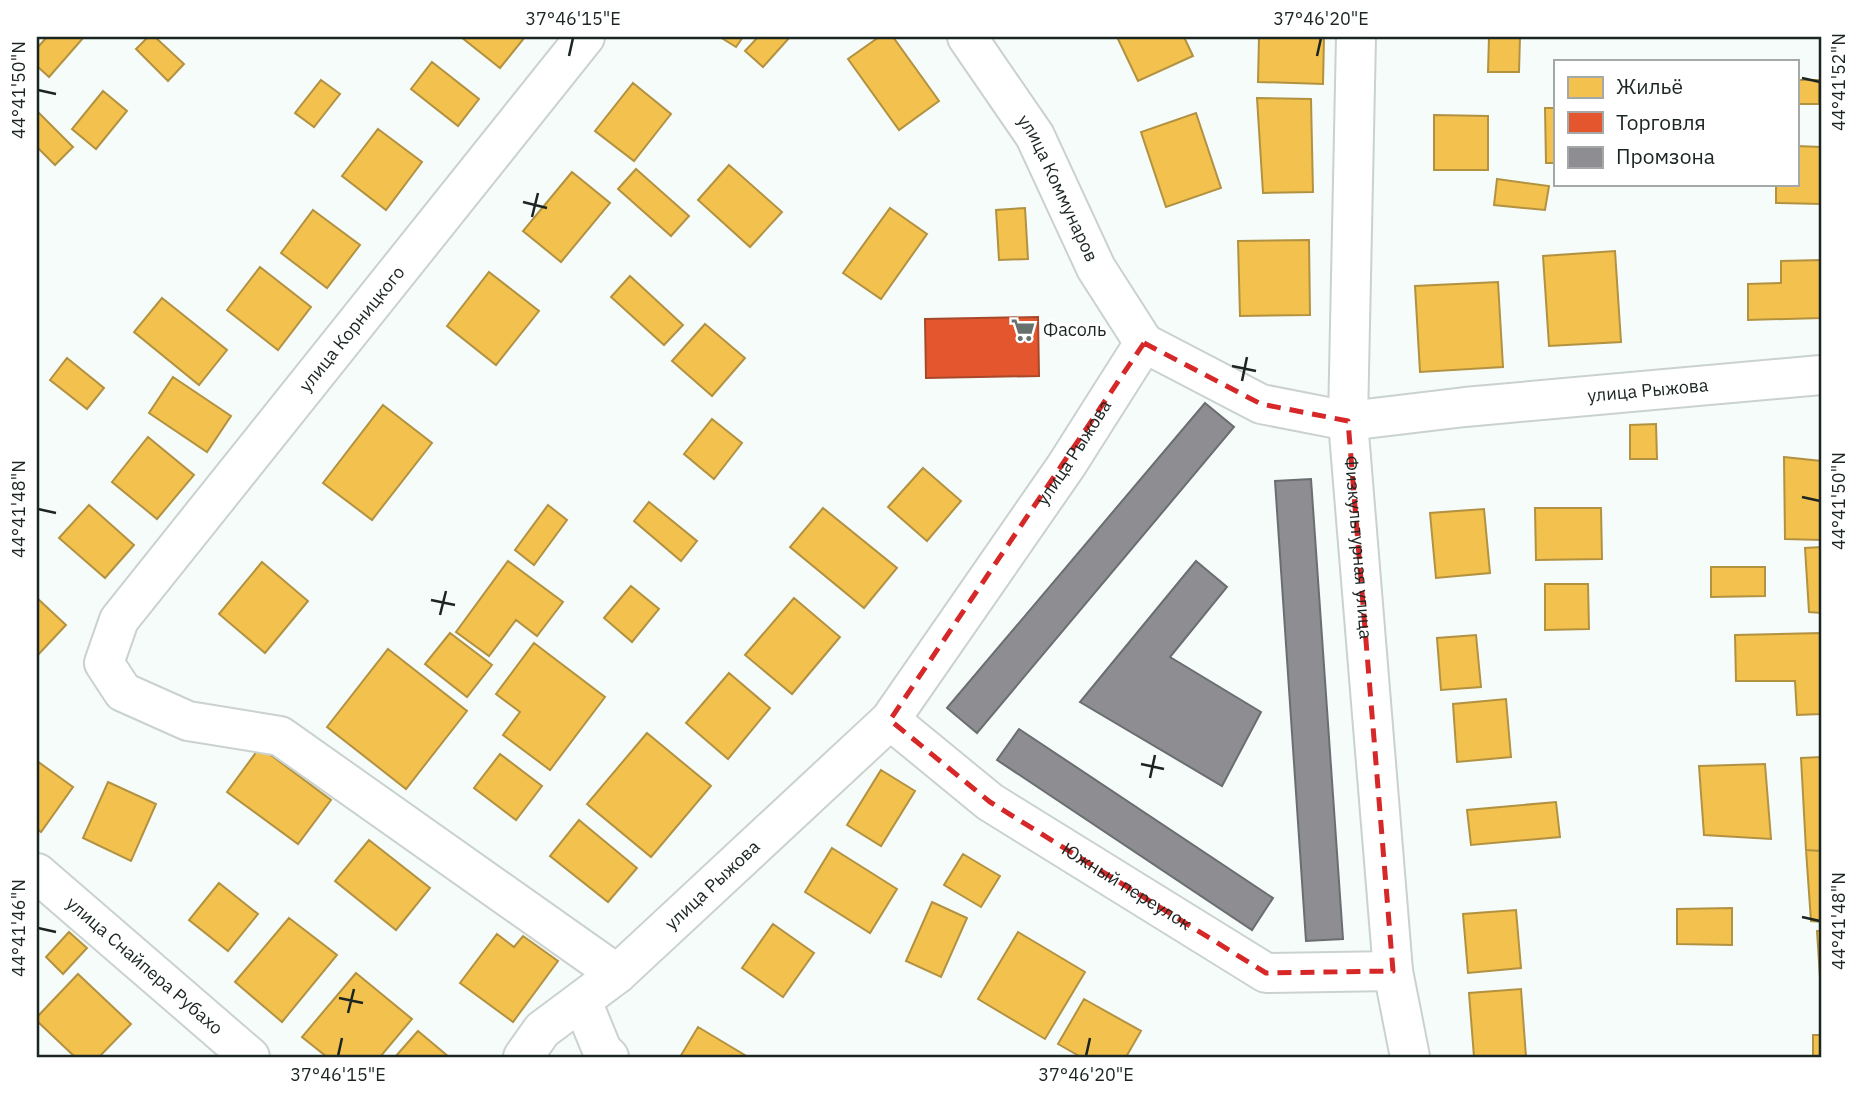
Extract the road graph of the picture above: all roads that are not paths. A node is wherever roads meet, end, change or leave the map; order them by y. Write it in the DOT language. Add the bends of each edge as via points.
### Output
graph roads {
  1 [pos="585,37"];
  2 [pos="967,37"];
  3 [pos="1356,37"];
  4 [pos="1143,343"];
  5 [pos="1821,375"];
  6 [pos="1348,421"];
  7 [pos="890,720"];
  8 [pos="37,873"];
  9 [pos="1393,971"];
  10 [pos="617,974"];
  11 [pos="582,1001"];
  12 [pos="250,1057"];
  13 [pos="523,1057"];
  14 [pos="609,1057"];
  15 [pos="1410,1057"];
  1 -- 10 [label="street, улица Корницкого" via="119,621 104,663 123,692 188,721 280,736"];
  2 -- 4 [label="street, улица Коммунаров" via="1035,136 1096,268"];
  3 -- 6 [label="street, Физкультурная улица"];
  4 -- 6 [label="street, улица Рыжова" via="1261,404"];
  4 -- 7 [label="street, улица Рыжова" via="1066,466"];
  5 -- 6 [label="street, улица Рыжова"];
  6 -- 9 [label="street, Физкультурная улица"];
  7 -- 9 [label="street, Южный переулок" via="990,802 1266,973"];
  7 -- 10 [label="street, улица Рыжова"];
  8 -- 12 [label="street, улица Снайпера Рубахо"];
  9 -- 15 [label="street, Физкультурная улица"];
  10 -- 11 [label="street, улица Рыжова"];
  11 -- 13 [label="street, улица Рыжова" via="542,1030"];
  11 -- 14 [label="street"];
}
